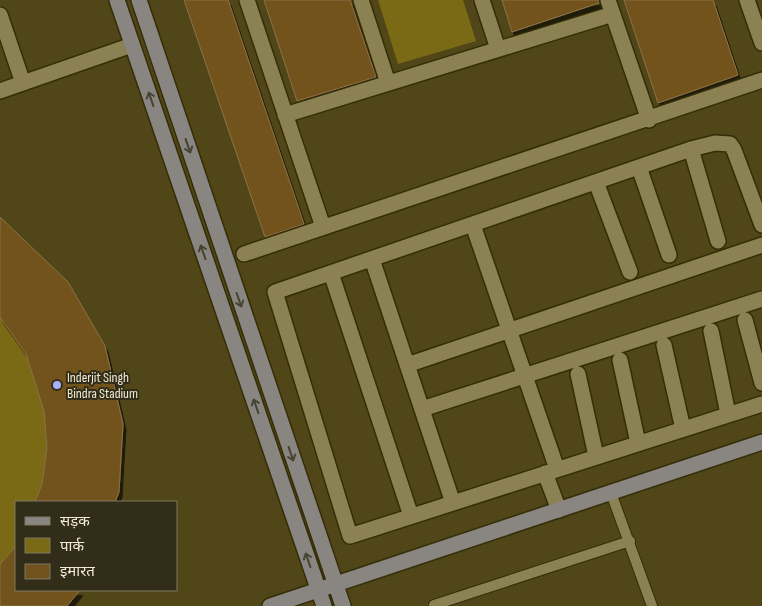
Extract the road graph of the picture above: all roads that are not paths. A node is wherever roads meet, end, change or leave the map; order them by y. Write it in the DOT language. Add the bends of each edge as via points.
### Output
graph roads {
  1 [pos="117,0"];
  2 [pos="138,0"];
  3 [pos="247,0"];
  4 [pos="361,0"];
  5 [pos="482,0"];
  6 [pos="747,0"];
  7 [pos="610,7"];
  8 [pos="0,14"];
  9 [pos="758,18"];
  10 [pos="762,43"];
  11 [pos="132,44"];
  12 [pos="498,48"];
  13 [pos="762,80"];
  14 [pos="22,83"];
  15 [pos="388,84"];
  16 [pos="0,91"];
  17 [pos="285,115"];
  18 [pos="648,120"];
  19 [pos="691,149"];
  20 [pos="639,167"];
  21 [pos="596,182"];
  22 [pos="473,225"];
  23 [pos="762,225"];
  24 [pos="323,227"];
  25 [pos="718,241"];
  26 [pos="762,245"];
  27 [pos="244,254"];
  28 [pos="669,255"];
  29 [pos="372,259"];
  30 [pos="630,272"];
  31 [pos="331,273"];
  32 [pos="762,298"];
  33 [pos="745,320"];
  34 [pos="509,330"];
  35 [pos="711,331"];
  36 [pos="664,345"];
  37 [pos="620,360"];
  38 [pos="407,365"];
  39 [pos="578,374"];
  40 [pos="525,376"];
  41 [pos="762,383"];
  42 [pos="762,404"];
  43 [pos="422,409"];
  44 [pos="728,414"];
  45 [pos="683,429"];
  46 [pos="762,442"];
  47 [pos="638,443"];
  48 [pos="596,456"];
  49 [pos="551,471"];
  50 [pos="611,493"];
  51 [pos="453,503"];
  52 [pos="559,510"];
  53 [pos="411,516"];
  54 [pos="630,541"];
  55 [pos="335,585"];
  56 [pos="310,596"];
  57 [pos="434,605"];
  58 [pos="270,606"];
  59 [pos="324,606"];
  60 [pos="343,606"];
  61 [pos="652,606"];
  1 -- 11 [label="main road"];
  2 -- 55 [label="main road, one-way"];
  3 -- 17 [label="street"];
  4 -- 15 [label="street"];
  5 -- 12 [label="street"];
  6 -- 9 [label="street"];
  7 -- 12 [label="street"];
  7 -- 18 [label="street"];
  8 -- 14 [label="street"];
  9 -- 10 [label="street"];
  11 -- 14 [label="street"];
  56 -- 11 [label="main road, one-way"];
  12 -- 15 [label="street"];
  13 -- 18 [label="street"];
  14 -- 16 [label="street"];
  15 -- 17 [label="street"];
  17 -- 24 [label="street"];
  18 -- 24 [label="street"];
  19 -- 20 [label="street"];
  19 -- 23 [label="street" via="715,142 730,144"];
  19 -- 25 [label="street"];
  20 -- 21 [label="street"];
  20 -- 28 [label="street"];
  21 -- 22 [label="street"];
  21 -- 30 [label="street"];
  22 -- 29 [label="street"];
  22 -- 34 [label="street"];
  24 -- 27 [label="street"];
  26 -- 34 [label="street"];
  29 -- 31 [label="street"];
  29 -- 38 [label="street"];
  31 -- 53 [label="street"];
  31 -- 53 [label="street" via="275,292 350,536"];
  32 -- 40 [label="street"];
  33 -- 41 [label="street"];
  34 -- 38 [label="street"];
  34 -- 40 [label="street"];
  35 -- 44 [label="street"];
  36 -- 45 [label="street"];
  37 -- 47 [label="street"];
  38 -- 43 [label="street"];
  39 -- 48 [label="street"];
  40 -- 43 [label="street"];
  40 -- 49 [label="street"];
  42 -- 44 [label="street"];
  43 -- 51 [label="street"];
  44 -- 45 [label="street"];
  45 -- 47 [label="street"];
  46 -- 50 [label="main road"];
  47 -- 48 [label="street"];
  48 -- 49 [label="street"];
  49 -- 51 [label="street"];
  49 -- 52 [label="street"];
  50 -- 52 [label="main road"];
  50 -- 54 [label="lane"];
  51 -- 53 [label="street"];
  52 -- 55 [label="main road"];
  54 -- 57 [label="lane"];
  54 -- 61 [label="lane"];
  55 -- 56 [label="main road"];
  55 -- 60 [label="main road"];
  56 -- 58 [label="main road"];
  56 -- 59 [label="main road"];
}
